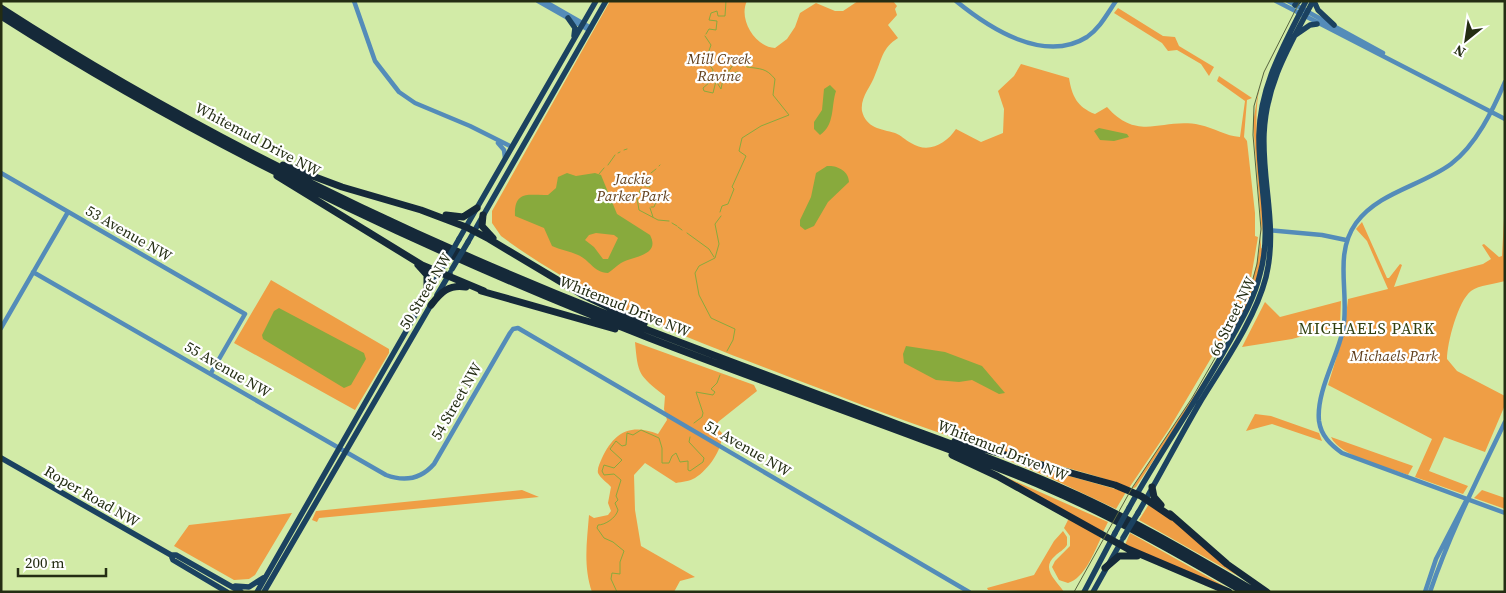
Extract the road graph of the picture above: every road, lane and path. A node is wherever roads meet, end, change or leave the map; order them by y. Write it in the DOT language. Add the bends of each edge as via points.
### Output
graph roads {
  1 [pos="354,1"];
  2 [pos="538,1"];
  3 [pos="544,1"];
  4 [pos="596,1"];
  5 [pos="606,1"];
  6 [pos="956,1"];
  7 [pos="1116,1"];
  8 [pos="1276,1"];
  9 [pos="1288,1"];
  10 [pos="1306,1"];
  11 [pos="1314,1"];
  12 [pos="1,3"];
  13 [pos="1297,3"];
  14 [pos="1,8"];
  15 [pos="1304,13"];
  16 [pos="1,16"];
  17 [pos="568,18"];
  18 [pos="582,24"];
  19 [pos="1317,24"];
  20 [pos="1334,25"];
  21 [pos="33,28"];
  22 [pos="590,29"];
  23 [pos="1294,36"];
  24 [pos="574,40"];
  25 [pos="1407,68"];
  26 [pos="1505,82"];
  27 [pos="1489,111"];
  28 [pos="1505,118"];
  29 [pos="496,140"];
  30 [pos="512,147"];
  31 [pos="505,158"];
  32 [pos="512,164"];
  33 [pos="272,166"];
  34 [pos="1,173"];
  35 [pos="477,208"];
  36 [pos="421,210"];
  37 [pos="68,212"];
  38 [pos="483,215"];
  39 [pos="466,227"];
  40 [pos="1269,230"];
  41 [pos="474,231"];
  42 [pos="1346,240"];
  43 [pos="507,249"];
  44 [pos="410,258"];
  45 [pos="33,272"];
  46 [pos="439,274"];
  47 [pos="447,277"];
  48 [pos="484,291"];
  49 [pos="427,294"];
  50 [pos="431,305"];
  51 [pos="419,308"];
  52 [pos="1,328"];
  53 [pos="514,328"];
  54 [pos="649,338"];
  55 [pos="396,348"];
  56 [pos="403,352"];
  57 [pos="710,354"];
  58 [pos="210,373"];
  59 [pos="376,397"];
  60 [pos="1505,422"];
  61 [pos="928,439"];
  62 [pos="342,449"];
  63 [pos="1,458"];
  64 [pos="413,479"];
  65 [pos="1152,488"];
  66 [pos="1137,494"];
  67 [pos="1468,498"];
  68 [pos="1146,499"];
  69 [pos="1505,513"];
  70 [pos="1172,516"];
  71 [pos="1113,536"];
  72 [pos="1121,541"];
  73 [pos="171,556"];
  74 [pos="1150,559"];
  75 [pos="1105,568"];
  76 [pos="268,573"];
  77 [pos="270,582"];
  78 [pos="229,585"];
  79 [pos="227,592"];
  80 [pos="241,592"];
  81 [pos="257,592"];
  82 [pos="264,592"];
  83 [pos="268,592"];
  84 [pos="969,592"];
  85 [pos="1084,592"];
  86 [pos="1093,592"];
  87 [pos="1229,592"];
  88 [pos="1244,592"];
  89 [pos="1256,592"];
  90 [pos="1267,592"];
  91 [pos="1425,592"];
  92 [pos="1430,592"];
  1 -- 29 [label="street" via="376,61 399,92 415,103"];
  2 -- 17 [label="street"];
  3 -- 18 [label="street"];
  4 -- 18 [label="main road, 50 Street NW"];
  5 -- 22 [label="main road, 50 Street NW"];
  6 -- 7 [label="street" via="1004,32 1046,46 1063,46 1086,37 1098,28"];
  8 -- 15 [label="street"];
  9 -- 13 [label="street"];
  10 -- 15 [label="main road, 66 Street NW"];
  11 -- 15 [label="main road, 66 Street NW"];
  11 -- 20 [label="main road" via="1318,10"];
  12 -- 21 [label="highway"];
  13 -- 15 [label="street"];
  14 -- 21 [label="highway, Whitemud Drive NW"];
  15 -- 19 [label="street"];
  15 -- 20 [label="street"];
  15 -- 23 [label="main road, 66 Street NW"];
  15 -- 40 [label="main road, 66 Street NW" via="1276,58 1262,103 1259,151"];
  16 -- 33 [label="highway, Whitemud Drive NW" via="108,81"];
  17 -- 18 [label="street"];
  17 -- 24 [label="main road" via="575,28"];
  18 -- 22 [label="street"];
  18 -- 24 [label="main road, 50 Street NW"];
  19 -- 23 [label="main road"];
  19 -- 25 [label="street"];
  20 -- 25 [label="street"];
  21 -- 33 [label="highway, Whitemud Drive NW"];
  22 -- 32 [label="main road, 50 Street NW"];
  23 -- 40 [label="main road, 66 Street NW" via="1273,81 1266,115 1264,137"];
  24 -- 30 [label="main road, 50 Street NW"];
  25 -- 27 [label="street"];
  26 -- 27 [label="street"];
  27 -- 28 [label="street"];
  27 -- 42 [label="street" via="1466,150 1451,164 1375,204 1356,223"];
  29 -- 30 [label="street"];
  29 -- 31 [label="street" via="504,150"];
  30 -- 31 [label="main road, 50 Street NW"];
  30 -- 32 [label="main road" via="515,152"];
  31 -- 35 [label="main road, 50 Street NW"];
  32 -- 38 [label="main road, 50 Street NW"];
  33 -- 36 [label="highway" via="286,165 342,187"];
  33 -- 44 [label="highway" via="281,180"];
  33 -- 54 [label="highway, Whitemud Drive NW" via="461,260"];
  33 -- 57 [label="highway, Whitemud Drive NW" via="449,248"];
  34 -- 37 [label="street, 53 Avenue NW"];
  35 -- 36 [label="highway" via="463,217"];
  35 -- 39 [label="main road, 50 Street NW"];
  36 -- 39 [label="highway"];
  37 -- 45 [label="street"];
  37 -- 58 [label="street, 53 Avenue NW" via="244,314"];
  38 -- 41 [label="main road, 50 Street NW"];
  38 -- 43 [label="highway" via="484,228"];
  39 -- 41 [label="highway"];
  39 -- 46 [label="main road, 50 Street NW, bridge"];
  40 -- 42 [label="street"];
  40 -- 65 [label="main road, 66 Street NW" via="1266,278 1252,312"];
  40 -- 66 [label="main road, 66 Street NW" via="1262,267 1248,308 1207,382"];
  41 -- 43 [label="highway"];
  41 -- 47 [label="main road, 50 Street NW, bridge"];
  42 -- 67 [label="street" via="1343,329 1318,411 1320,429 1329,443 1345,455"];
  43 -- 57 [label="highway" via="587,297"];
  44 -- 46 [label="highway"];
  44 -- 49 [label="highway" via="427,275"];
  45 -- 52 [label="street"];
  45 -- 58 [label="street, 55 Avenue NW"];
  46 -- 47 [label="highway"];
  46 -- 49 [label="main road, 50 Street NW"];
  47 -- 48 [label="highway"];
  47 -- 50 [label="main road, 50 Street NW"];
  48 -- 50 [label="highway" via="450,287"];
  48 -- 54 [label="highway"];
  49 -- 51 [label="main road, 50 Street NW"];
  50 -- 56 [label="main road, 50 Street NW"];
  51 -- 55 [label="main road, 50 Street NW"];
  51 -- 56 [label="main road"];
  53 -- 64 [label="street, 54 Street NW" via="434,464"];
  53 -- 84 [label="street, 51 Avenue NW"];
  54 -- 61 [label="highway, Whitemud Drive NW"];
  55 -- 59 [label="main road" via="397,355"];
  55 -- 62 [label="main road, 50 Street NW"];
  56 -- 59 [label="main road, 50 Street NW"];
  57 -- 61 [label="highway, Whitemud Drive NW"];
  58 -- 62 [label="street, 55 Avenue NW"];
  59 -- 62 [label="main road, 50 Street NW"];
  60 -- 67 [label="street"];
  61 -- 66 [label="highway" via="958,441 1093,478"];
  61 -- 71 [label="highway"];
  61 -- 88 [label="highway, Whitemud Drive NW" via="1080,503"];
  61 -- 89 [label="highway, Whitemud Drive NW" via="998,461 1087,499"];
  62 -- 64 [label="street, 55 Avenue NW" via="386,475"];
  62 -- 76 [label="main road, 50 Street NW"];
  62 -- 77 [label="main road, 50 Street NW"];
  63 -- 73 [label="main road, Roper Road NW"];
  65 -- 68 [label="main road, 66 Street NW"];
  65 -- 70 [label="highway" via="1155,498"];
  66 -- 68 [label="highway"];
  66 -- 71 [label="main road, 66 Street NW, bridge"];
  67 -- 69 [label="street"];
  67 -- 91 [label="street" via="1436,558"];
  67 -- 92 [label="street"];
  68 -- 70 [label="highway"];
  68 -- 72 [label="main road, 66 Street NW, bridge"];
  70 -- 90 [label="highway" via="1227,564"];
  71 -- 72 [label="highway"];
  71 -- 85 [label="main road, 66 Street NW"];
  72 -- 74 [label="highway"];
  72 -- 75 [label="main road, 66 Street NW"];
  73 -- 78 [label="main road, Roper Road NW" via="176,555"];
  73 -- 79 [label="main road, Roper Road NW"];
  74 -- 75 [label="highway" via="1122,555"];
  74 -- 87 [label="highway"];
  75 -- 86 [label="main road, 66 Street NW"];
  76 -- 78 [label="main road" via="250,586"];
  76 -- 81 [label="main road, 50 Street NW"];
  77 -- 82 [label="main road, 50 Street NW"];
  77 -- 83 [label="main road"];
  78 -- 80 [label="main road, Roper Road NW"];
}
